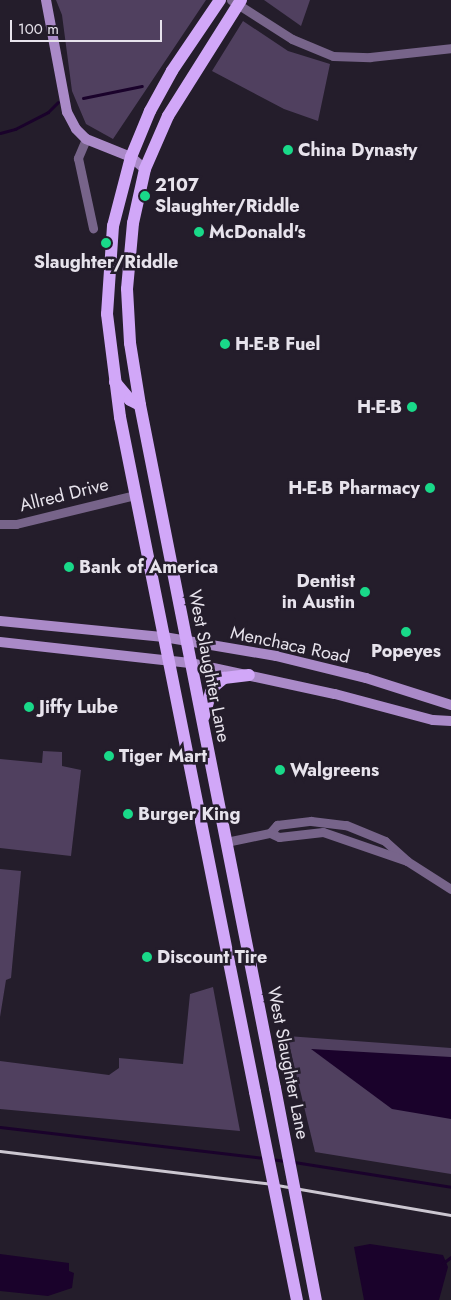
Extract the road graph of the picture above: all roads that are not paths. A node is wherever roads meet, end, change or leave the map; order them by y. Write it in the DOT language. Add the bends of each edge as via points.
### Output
graph roads {
  1 [pos="46,0"];
  2 [pos="220,0"];
  3 [pos="237,1"];
  4 [pos="451,48"];
  5 [pos="86,139"];
  6 [pos="131,158"];
  7 [pos="145,169"];
  8 [pos="93,228"];
  9 [pos="113,378"];
  10 [pos="140,405"];
  11 [pos="135,495"];
  12 [pos="0,524"];
  13 [pos="0,621"];
  14 [pos="164,637"];
  15 [pos="0,642"];
  16 [pos="186,642"];
  17 [pos="168,659"];
  18 [pos="190,663"];
  19 [pos="249,676"];
  20 [pos="451,705"];
  21 [pos="451,721"];
  22 [pos="203,723"];
  23 [pos="226,842"];
  24 [pos="432,876"];
  25 [pos="451,879"];
  26 [pos="451,889"];
  27 [pos="297,1300"];
  28 [pos="316,1300"];
  1 -- 5 [label="main road" via="67,112"];
  2 -- 6 [label="main road" via="172,70 150,111"];
  3 -- 4 [label="street" via="292,39 332,56 370,57"];
  3 -- 7 [label="main road, West Slaughter Lane" via="168,116"];
  5 -- 6 [label="main road"];
  5 -- 8 [label="street" via="78,158"];
  6 -- 7 [label="main road"];
  6 -- 9 [label="main road" via="113,226 107,282"];
  7 -- 10 [label="main road, West Slaughter Lane" via="133,224 127,289 130,343"];
  9 -- 10 [label="main road" via="123,394"];
  9 -- 11 [label="main road"];
  10 -- 16 [label="main road, West Slaughter Lane"];
  11 -- 12 [label="street, Allred Drive" via="16,524"];
  11 -- 14 [label="main road"];
  13 -- 14 [label="main road, Menchaca Road"];
  14 -- 16 [label="main road, Menchaca Road"];
  14 -- 17 [label="main road"];
  15 -- 17 [label="main road"];
  16 -- 18 [label="main road, West Slaughter Lane"];
  16 -- 20 [label="main road, Menchaca Road" via="304,662"];
  17 -- 18 [label="main road"];
  17 -- 27 [label="main road, bridge"];
  18 -- 19 [label="main road"];
  18 -- 22 [label="main road, West Slaughter Lane"];
  19 -- 21 [label="main road" via="433,720"];
  19 -- 22 [label="main road" via="224,678 212,688"];
  22 -- 23 [label="main road, West Slaughter Lane"];
  23 -- 24 [label="street" via="270,833 279,837 323,832 406,861"];
  23 -- 28 [label="main road, West Slaughter Lane, bridge"];
  24 -- 25 [label="street"];
  24 -- 26 [label="street"];
}
